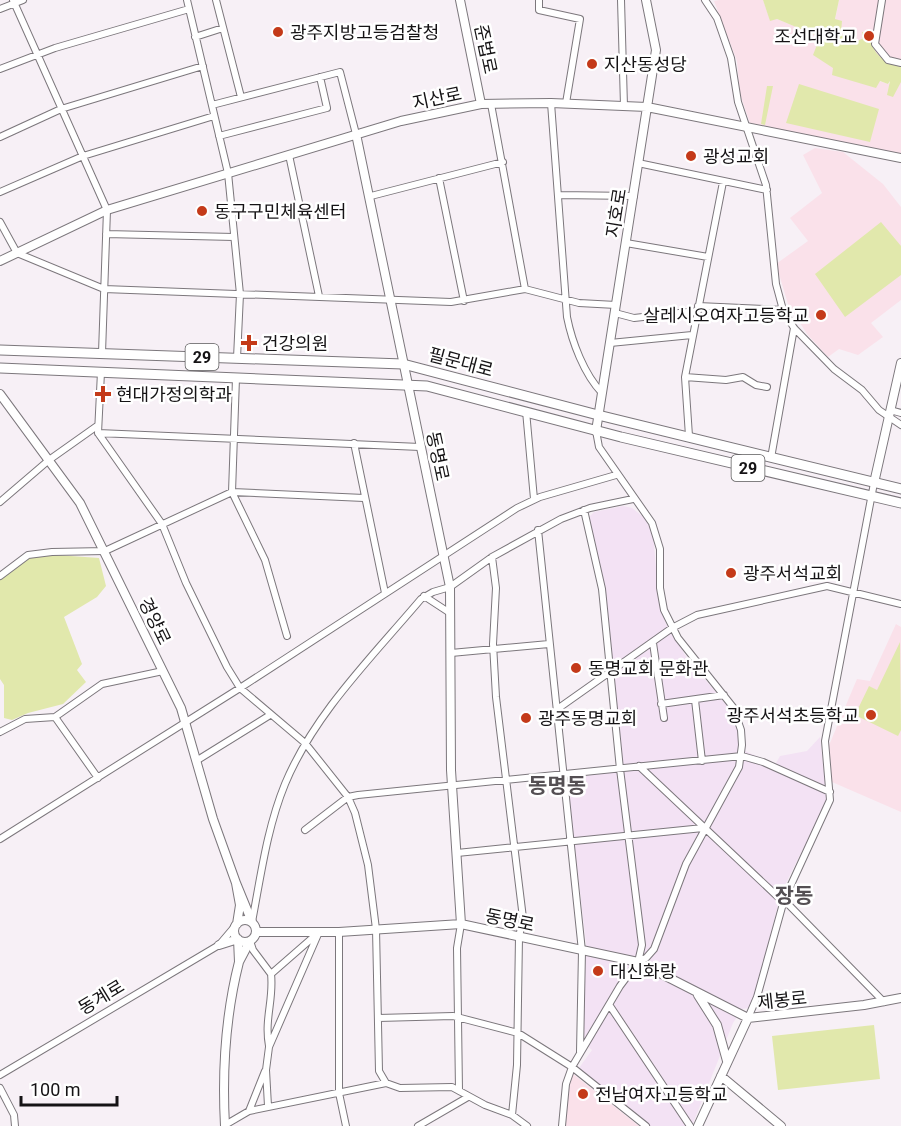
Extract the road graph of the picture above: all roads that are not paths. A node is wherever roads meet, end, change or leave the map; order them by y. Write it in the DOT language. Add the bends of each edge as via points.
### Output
graph roads {
  1 [pos="23,0"];
  2 [pos="187,0"];
  3 [pos="216,0"];
  4 [pos="460,0"];
  5 [pos="539,0"];
  6 [pos="621,0"];
  7 [pos="646,0"];
  8 [pos="705,0"];
  9 [pos="882,0"];
  10 [pos="13,1"];
  11 [pos="0,9"];
  12 [pos="189,9"];
  13 [pos="223,28"];
  14 [pos="195,37"];
  15 [pos="37,54"];
  16 [pos="901,63"];
  17 [pos="202,66"];
  18 [pos="0,69"];
  19 [pos="320,77"];
  20 [pos="241,97"];
  21 [pos="551,103"];
  22 [pos="566,103"];
  23 [pos="481,104"];
  24 [pos="491,104"];
  25 [pos="212,105"];
  26 [pos="624,106"];
  27 [pos="647,107"];
  28 [pos="61,109"];
  29 [pos="214,116"];
  30 [pos="749,129"];
  31 [pos="356,134"];
  32 [pos="219,136"];
  33 [pos="0,137"];
  34 [pos="290,155"];
  35 [pos="82,156"];
  36 [pos="901,158"];
  37 [pos="503,162"];
  38 [pos="638,163"];
  39 [pos="228,173"];
  40 [pos="439,178"];
  41 [pos="723,182"];
  42 [pos="767,190"];
  43 [pos="0,192"];
  44 [pos="558,195"];
  45 [pos="371,196"];
  46 [pos="634,196"];
  47 [pos="107,210"];
  48 [pos="0,222"];
  49 [pos="106,234"];
  50 [pos="234,237"];
  51 [pos="626,243"];
  52 [pos="17,253"];
  53 [pos="708,257"];
  54 [pos="0,261"];
  55 [pos="104,289"];
  56 [pos="525,289"];
  57 [pos="240,294"];
  58 [pos="319,296"];
  59 [pos="391,300"];
  60 [pos="567,300"];
  61 [pos="464,301"];
  62 [pos="697,308"];
  63 [pos="615,309"];
  64 [pos="783,310"];
  65 [pos="794,328"];
  66 [pos="692,335"];
  67 [pos="610,344"];
  68 [pos="0,350"];
  69 [pos="102,353"];
  70 [pos="237,358"];
  71 [pos="901,363"];
  72 [pos="404,364"];
  73 [pos="0,368"];
  74 [pos="101,372"];
  75 [pos="685,377"];
  76 [pos="236,378"];
  77 [pos="408,386"];
  78 [pos="767,387"];
  79 [pos="602,393"];
  80 [pos="0,394"];
  81 [pos="526,411"];
  82 [pos="901,413"];
  83 [pos="890,414"];
  84 [pos="598,415"];
  85 [pos="901,425"];
  86 [pos="98,430"];
  87 [pos="596,431"];
  88 [pos="689,436"];
  89 [pos="234,439"];
  90 [pos="354,443"];
  91 [pos="420,447"];
  92 [pos="771,458"];
  93 [pos="49,460"];
  94 [pos="616,475"];
  95 [pos="874,483"];
  96 [pos="901,489"];
  97 [pos="232,492"];
  98 [pos="872,496"];
  99 [pos="364,498"];
  100 [pos="534,499"];
  101 [pos="633,499"];
  102 [pos="0,502"];
  103 [pos="901,503"];
  104 [pos="584,510"];
  105 [pos="162,524"];
  106 [pos="538,530"];
  107 [pos="105,551"];
  108 [pos="444,554"];
  109 [pos="492,557"];
  110 [pos="0,576"];
  111 [pos="450,587"];
  112 [pos="385,592"];
  113 [pos="854,593"];
  114 [pos="424,597"];
  115 [pos="901,604"];
  116 [pos="450,613"];
  117 [pos="672,628"];
  118 [pos="287,636"];
  119 [pos="653,643"];
  120 [pos="549,644"];
  121 [pos="493,651"];
  122 [pos="451,653"];
  123 [pos="163,671"];
  124 [pos="611,674"];
  125 [pos="240,688"];
  126 [pos="724,695"];
  127 [pos="695,700"];
  128 [pos="661,704"];
  129 [pos="556,710"];
  130 [pos="270,715"];
  131 [pos="55,717"];
  132 [pos="664,718"];
  133 [pos="185,721"];
  134 [pos="0,732"];
  135 [pos="305,743"];
  136 [pos="742,756"];
  137 [pos="196,761"];
  138 [pos="702,761"];
  139 [pos="639,766"];
  140 [pos="620,769"];
  141 [pos="564,775"];
  142 [pos="98,778"];
  143 [pos="507,782"];
  144 [pos="453,788"];
  145 [pos="830,792"];
  146 [pos="348,797"];
  147 [pos="703,828"];
  148 [pos="305,830"];
  149 [pos="628,837"];
  150 [pos="0,839"];
  151 [pos="573,843"];
  152 [pos="514,848"];
  153 [pos="457,853"];
  154 [pos="236,883"];
  155 [pos="784,900"];
  156 [pos="252,922"];
  157 [pos="237,924"];
  158 [pos="460,924"];
  159 [pos="376,929"];
  160 [pos="256,932"];
  161 [pos="319,932"];
  162 [pos="339,932"];
  163 [pos="519,937"];
  164 [pos="238,939"];
  165 [pos="250,941"];
  166 [pos="219,945"];
  167 [pos="582,951"];
  168 [pos="239,962"];
  169 [pos="638,962"];
  170 [pos="271,974"];
  171 [pos="695,991"];
  172 [pos="901,998"];
  173 [pos="884,1002"];
  174 [pos="610,1006"];
  175 [pos="459,1017"];
  176 [pos="378,1018"];
  177 [pos="748,1018"];
  178 [pos="518,1033"];
  179 [pos="269,1047"];
  180 [pos="580,1052"];
  181 [pos="727,1061"];
  182 [pos="572,1067"];
  183 [pos="266,1070"];
  184 [pos="0,1076"];
  185 [pos="720,1076"];
  186 [pos="386,1083"];
  187 [pos="0,1088"];
  188 [pos="459,1090"];
  189 [pos="339,1093"];
  190 [pos="468,1097"];
  191 [pos="268,1106"];
  192 [pos="249,1112"];
  193 [pos="512,1115"];
  194 [pos="15,1126"];
  195 [pos="225,1126"];
  196 [pos="346,1126"];
  197 [pos="418,1126"];
  198 [pos="527,1126"];
  199 [pos="562,1126"];
  200 [pos="646,1126"];
  201 [pos="690,1126"];
  202 [pos="698,1126"];
  203 [pos="781,1126"];
  1 -- 10 [label="street"];
  2 -- 12 [label="street"];
  3 -- 13 [label="street"];
  4 -- 23 [label="street, 준법로"];
  5 -- 22 [label="street" via="539,10 580,19"];
  6 -- 26 [label="street"];
  7 -- 27 [label="street, 지호로" via="656,50"];
  8 -- 30 [label="street" via="717,18 732,58 738,102"];
  9 -- 16 [label="street" via="874,44 888,60"];
  10 -- 11 [label="street"];
  10 -- 15 [label="street"];
  12 -- 14 [label="street"];
  12 -- 15 [label="street"];
  13 -- 14 [label="street"];
  13 -- 20 [label="street"];
  14 -- 17 [label="street"];
  15 -- 18 [label="street"];
  15 -- 28 [label="street"];
  17 -- 25 [label="street"];
  17 -- 28 [label="street"];
  19 -- 20 [label="street"];
  19 -- 31 [label="street" via="340,72"];
  19 -- 32 [label="street" via="327,108"];
  20 -- 25 [label="street"];
  21 -- 22 [label="street, 지산로"];
  21 -- 24 [label="street, 지산로"];
  21 -- 44 [label="street"];
  22 -- 26 [label="street, 지산로"];
  23 -- 24 [label="street, 지산로"];
  23 -- 31 [label="street, 지산로" via="437,111"];
  24 -- 37 [label="street"];
  25 -- 29 [label="street"];
  26 -- 27 [label="street, 지산로"];
  27 -- 30 [label="street, 지산로"];
  27 -- 38 [label="street, 지호로"];
  28 -- 33 [label="street"];
  28 -- 35 [label="street"];
  29 -- 32 [label="street"];
  29 -- 35 [label="street"];
  30 -- 36 [label="street, 지산로"];
  30 -- 42 [label="street"];
  31 -- 34 [label="street, 지산로"];
  31 -- 45 [label="street, 동명로"];
  32 -- 39 [label="street"];
  34 -- 39 [label="street, 지산로"];
  34 -- 58 [label="street"];
  35 -- 43 [label="street"];
  35 -- 47 [label="street"];
  37 -- 40 [label="street"];
  37 -- 56 [label="street"];
  38 -- 41 [label="street"];
  38 -- 46 [label="street, 지호로"];
  39 -- 47 [label="street, 지산로"];
  39 -- 50 [label="street"];
  40 -- 45 [label="street"];
  40 -- 61 [label="street"];
  41 -- 42 [label="street"];
  41 -- 53 [label="street"];
  42 -- 64 [label="street" via="776,284"];
  44 -- 46 [label="street"];
  44 -- 60 [label="street"];
  45 -- 59 [label="street, 동명로"];
  46 -- 51 [label="street, 지호로"];
  47 -- 49 [label="street"];
  47 -- 52 [label="street, 지산로"];
  48 -- 52 [label="street"];
  49 -- 50 [label="street"];
  49 -- 55 [label="street"];
  50 -- 57 [label="street"];
  51 -- 53 [label="street"];
  51 -- 63 [label="street, 지호로"];
  52 -- 54 [label="street, 지산로"];
  52 -- 55 [label="street"];
  53 -- 62 [label="street"];
  55 -- 57 [label="street"];
  55 -- 69 [label="street"];
  56 -- 60 [label="street"];
  56 -- 61 [label="street"];
  57 -- 58 [label="street"];
  57 -- 70 [label="street"];
  58 -- 59 [label="street"];
  59 -- 61 [label="street"];
  59 -- 72 [label="street, 동명로"];
  60 -- 63 [label="street"];
  60 -- 79 [label="street" via="569,330 592,381"];
  62 -- 63 [label="street" via="634,318"];
  62 -- 64 [label="street"];
  62 -- 66 [label="street"];
  63 -- 67 [label="street, 지호로"];
  64 -- 65 [label="street"];
  65 -- 83 [label="street" via="834,369"];
  65 -- 92 [label="street"];
  66 -- 67 [label="street"];
  66 -- 75 [label="street"];
  67 -- 79 [label="street, 지호로"];
  68 -- 69 [label="main road, 필문대로 / 29"];
  69 -- 70 [label="main road, 필문대로 / 29"];
  70 -- 72 [label="main road, 필문대로 / 29"];
  71 -- 83 [label="street"];
  72 -- 77 [label="street, 동명로"];
  72 -- 84 [label="main road, 필문대로 / 29"];
  73 -- 74 [label="main road, 필문대로 / 29"];
  74 -- 76 [label="main road, 필문대로 / 29"];
  74 -- 86 [label="street"];
  75 -- 78 [label="street" via="743,377"];
  75 -- 88 [label="street"];
  76 -- 77 [label="main road, 필문대로 / 29"];
  76 -- 89 [label="street"];
  77 -- 81 [label="main road, 필문대로 / 29" via="427,386"];
  77 -- 91 [label="street, 동명로"];
  79 -- 84 [label="street, 지호로"];
  80 -- 93 [label="street, 경양로"];
  81 -- 87 [label="main road, 필문대로 / 29"];
  81 -- 100 [label="street"];
  82 -- 83 [label="street"];
  83 -- 85 [label="street"];
  83 -- 95 [label="street"];
  84 -- 87 [label="street, 지호로"];
  84 -- 88 [label="main road, 필문대로 / 29"];
  86 -- 89 [label="street"];
  86 -- 93 [label="street"];
  86 -- 105 [label="street"];
  87 -- 94 [label="street" via="598,447"];
  87 -- 98 [label="main road, 필문대로 / 29"];
  88 -- 92 [label="main road, 필문대로 / 29"];
  89 -- 90 [label="street"];
  89 -- 97 [label="street"];
  90 -- 91 [label="street"];
  90 -- 99 [label="street"];
  91 -- 108 [label="street, 동명로"];
  92 -- 95 [label="main road, 필문대로 / 29"];
  93 -- 102 [label="street"];
  93 -- 107 [label="street, 경양로" via="80,503"];
  94 -- 100 [label="street"];
  94 -- 101 [label="street"];
  95 -- 96 [label="main road, 필문대로 / 29"];
  95 -- 98 [label="street"];
  97 -- 99 [label="street"];
  97 -- 105 [label="street"];
  97 -- 118 [label="street" via="265,560"];
  98 -- 103 [label="main road, 필문대로 / 29"];
  98 -- 113 [label="street"];
  99 -- 112 [label="street"];
  100 -- 108 [label="street"];
  101 -- 104 [label="street"];
  101 -- 117 [label="street" via="657,534 661,597"];
  104 -- 106 [label="street"];
  104 -- 124 [label="street" via="601,579"];
  105 -- 107 [label="street"];
  105 -- 125 [label="street" via="209,633"];
  106 -- 109 [label="street"];
  106 -- 120 [label="street"];
  107 -- 110 [label="street" via="28,555"];
  107 -- 123 [label="street, 경양로"];
  108 -- 111 [label="street, 동명로"];
  108 -- 112 [label="street"];
  109 -- 111 [label="street"];
  109 -- 121 [label="street" via="496,588"];
  111 -- 114 [label="street"];
  111 -- 116 [label="street, 동명로"];
  112 -- 125 [label="street"];
  113 -- 115 [label="street"];
  113 -- 117 [label="street" via="818,586 697,615"];
  113 -- 145 [label="street" via="825,741"];
  114 -- 116 [label="street"];
  114 -- 135 [label="street"];
  116 -- 122 [label="street, 동명로"];
  117 -- 119 [label="street"];
  117 -- 126 [label="street"];
  119 -- 124 [label="street"];
  119 -- 128 [label="street"];
  120 -- 121 [label="street"];
  120 -- 129 [label="street"];
  121 -- 122 [label="street"];
  121 -- 143 [label="street"];
  122 -- 144 [label="street, 동명로"];
  123 -- 131 [label="street" via="102,684"];
  123 -- 133 [label="street, 경양로"];
  124 -- 129 [label="street"];
  124 -- 140 [label="street"];
  125 -- 130 [label="street"];
  125 -- 133 [label="street"];
  126 -- 127 [label="street"];
  126 -- 136 [label="street" via="737,716"];
  127 -- 128 [label="street"];
  127 -- 138 [label="street"];
  128 -- 132 [label="street"];
  129 -- 141 [label="street"];
  130 -- 135 [label="street"];
  130 -- 137 [label="street"];
  131 -- 134 [label="street" via="25,719"];
  131 -- 142 [label="street"];
  133 -- 137 [label="street, 경양로"];
  133 -- 142 [label="street"];
  135 -- 146 [label="street"];
  135 -- 156 [label="street" via="271,824"];
  136 -- 138 [label="street"];
  136 -- 145 [label="street"];
  136 -- 147 [label="street"];
  137 -- 154 [label="street, 경양로"];
  138 -- 139 [label="street"];
  139 -- 140 [label="street"];
  139 -- 147 [label="street"];
  140 -- 141 [label="street"];
  140 -- 149 [label="street"];
  141 -- 143 [label="street"];
  141 -- 151 [label="street"];
  142 -- 150 [label="street"];
  143 -- 144 [label="street"];
  143 -- 152 [label="street"];
  144 -- 146 [label="street"];
  144 -- 153 [label="street, 동명로"];
  145 -- 155 [label="street" via="830,800"];
  146 -- 148 [label="street"];
  146 -- 159 [label="street" via="362,834"];
  147 -- 149 [label="street"];
  147 -- 155 [label="street"];
  147 -- 169 [label="street" via="678,881 654,949"];
  149 -- 151 [label="street"];
  149 -- 169 [label="street" via="642,945"];
  151 -- 152 [label="street"];
  151 -- 167 [label="street"];
  152 -- 153 [label="street"];
  152 -- 163 [label="street" via="523,918"];
  153 -- 158 [label="street, 동명로"];
  154 -- 156 [label="street, 경양로"];
  154 -- 157 [label="street, 경양로" via="240,905"];
  155 -- 173 [label="street"];
  155 -- 177 [label="street"];
  156 -- 157 [label="street"];
  156 -- 160 [label="street, 경양로"];
  157 -- 164 [label="street, 경양로" via="234,931"];
  157 -- 166 [label="street, 동계로"];
  158 -- 159 [label="street"];
  158 -- 163 [label="street, 동명로"];
  158 -- 175 [label="street"];
  159 -- 162 [label="street"];
  159 -- 176 [label="street"];
  160 -- 161 [label="street"];
  160 -- 165 [label="street"];
  161 -- 162 [label="street"];
  161 -- 170 [label="street"];
  161 -- 179 [label="street"];
  162 -- 189 [label="street"];
  163 -- 167 [label="street, 동명로"];
  163 -- 178 [label="street"];
  164 -- 165 [label="street"];
  164 -- 166 [label="street"];
  164 -- 168 [label="street, 경양로"];
  165 -- 168 [label="street"];
  165 -- 170 [label="street"];
  166 -- 184 [label="street, 동계로"];
  167 -- 169 [label="street, 동명로"];
  167 -- 180 [label="street"];
  168 -- 195 [label="street" via="225,1036"];
  169 -- 171 [label="street, 동명로"];
  169 -- 174 [label="street"];
  170 -- 179 [label="street" via="266,1027"];
  171 -- 177 [label="street, 동명로"];
  171 -- 181 [label="street" via="717,1025"];
  172 -- 173 [label="street, 제봉로"];
  173 -- 177 [label="street, 제봉로"];
  174 -- 180 [label="street"];
  174 -- 201 [label="street"];
  175 -- 176 [label="street"];
  175 -- 178 [label="street"];
  175 -- 188 [label="street"];
  176 -- 186 [label="street" via="379,1071"];
  177 -- 181 [label="street, 제봉로"];
  178 -- 182 [label="street"];
  178 -- 193 [label="street"];
  179 -- 183 [label="street"];
  180 -- 182 [label="street"];
  181 -- 185 [label="street, 제봉로"];
  182 -- 199 [label="street" via="566,1084"];
  182 -- 200 [label="street"];
  183 -- 191 [label="street"];
  183 -- 192 [label="street"];
  185 -- 202 [label="street, 제봉로"];
  185 -- 203 [label="street"];
  186 -- 188 [label="street" via="400,1088 443,1086"];
  186 -- 189 [label="street"];
  187 -- 194 [label="street" via="14,1115"];
  188 -- 190 [label="street"];
  189 -- 191 [label="street"];
  189 -- 196 [label="street"];
  190 -- 193 [label="street"];
  190 -- 197 [label="street"];
  191 -- 192 [label="street"];
  192 -- 195 [label="street"];
  193 -- 198 [label="street"];
}
